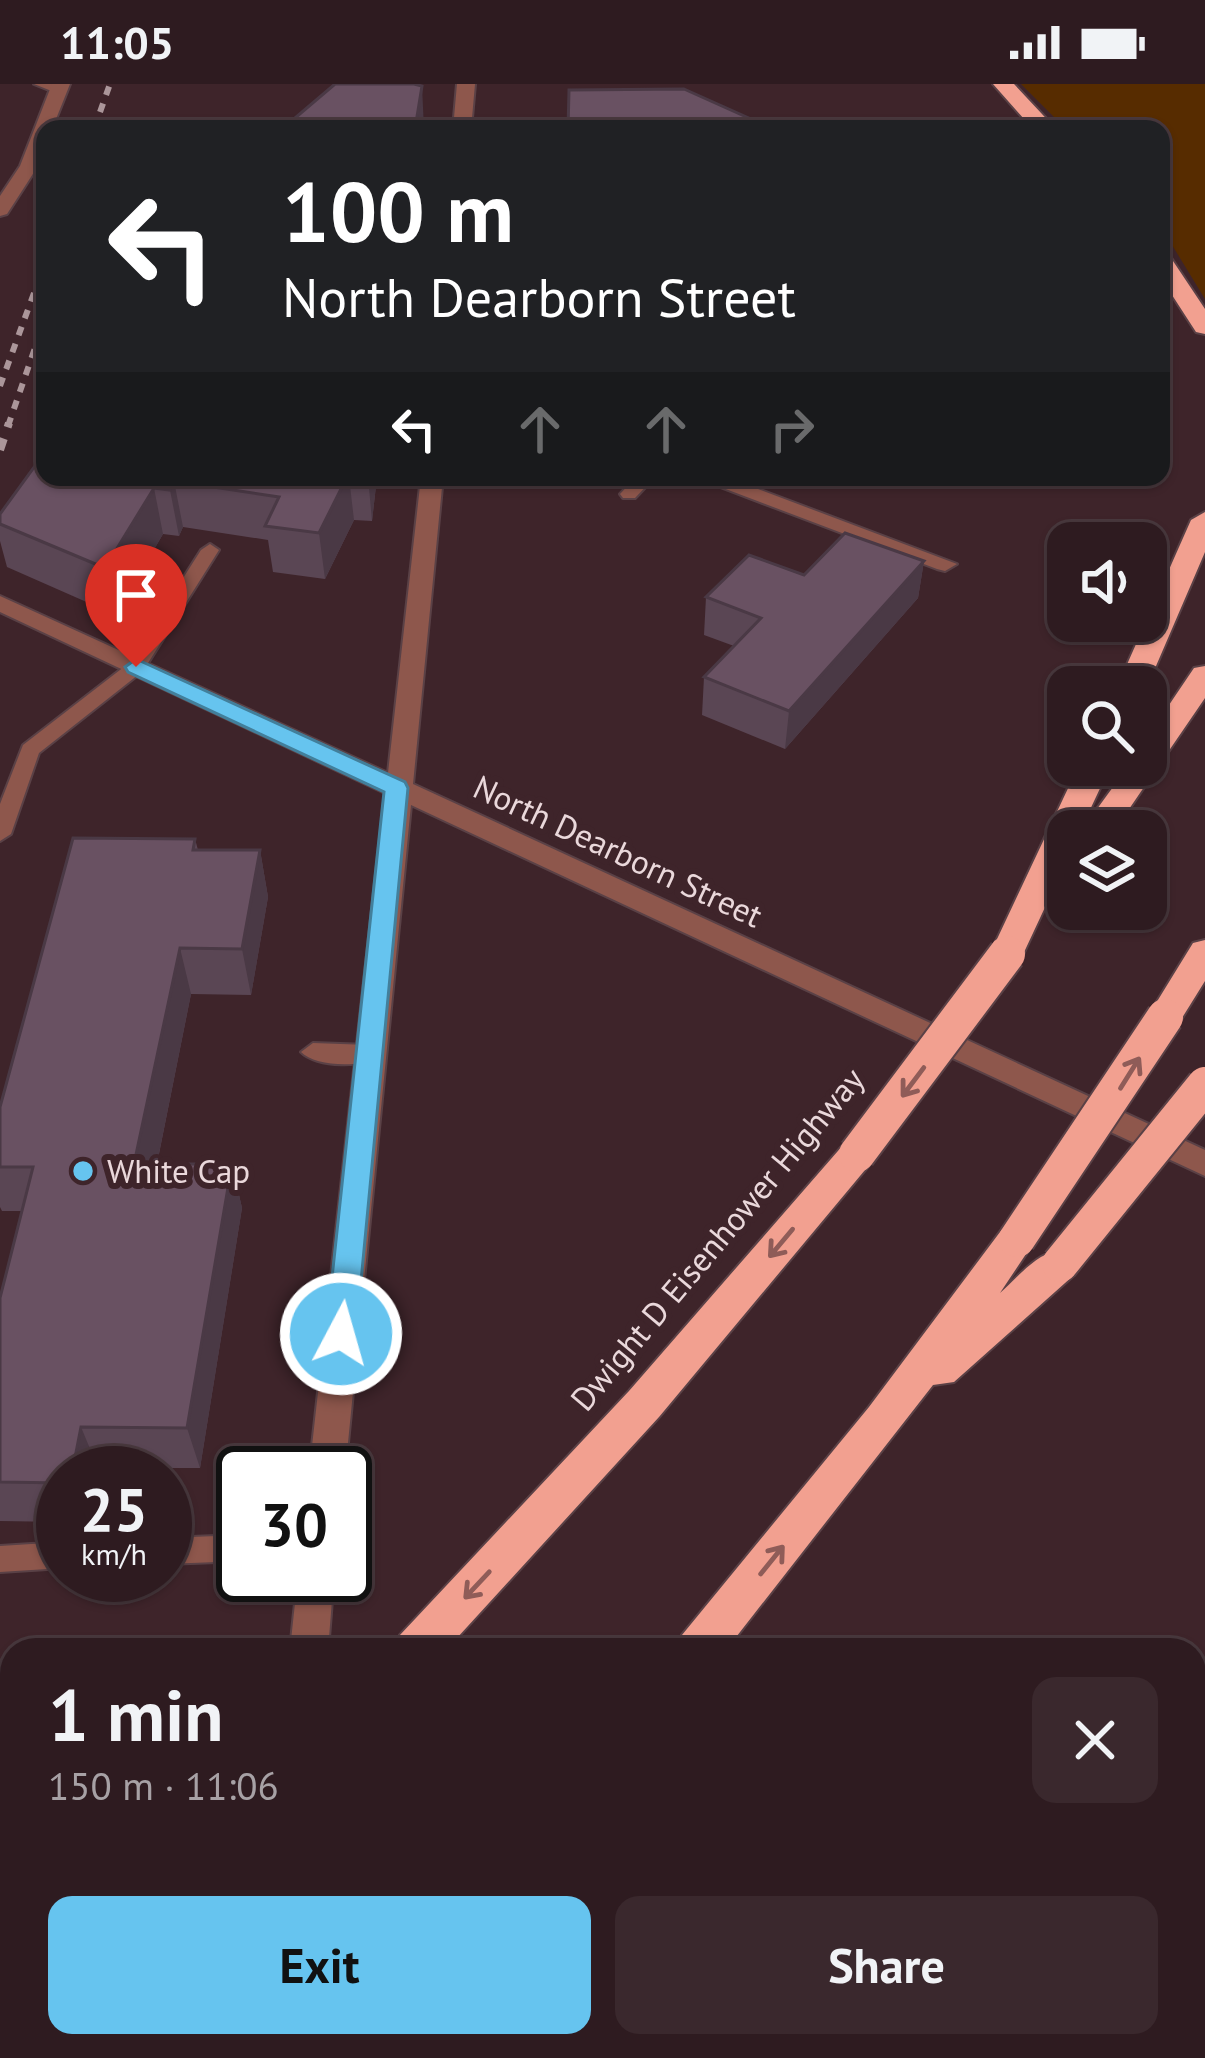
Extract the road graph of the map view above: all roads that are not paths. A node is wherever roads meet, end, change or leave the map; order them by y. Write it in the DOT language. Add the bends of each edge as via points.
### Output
graph roads {
  1 [pos="466,84"];
  2 [pos="1004,84"];
  3 [pos="54,86"];
  4 [pos="43,120"];
  5 [pos="463,120"];
  6 [pos="1038,120"];
  7 [pos="36,144"];
  8 [pos="0,210"];
  9 [pos="1170,274"];
  10 [pos="1205,326"];
  11 [pos="431,486"];
  12 [pos="637,486"];
  13 [pos="730,486"];
  14 [pos="629,494"];
  15 [pos="1205,520"];
  16 [pos="210,550"];
  17 [pos="945,564"];
  18 [pos="0,603"];
  19 [pos="1141,666"];
  20 [pos="136,667"];
  21 [pos="1205,675"];
  22 [pos="1167,731"];
  23 [pos="1085,786"];
  24 [pos="396,788"];
  25 [pos="0,834"];
  26 [pos="1047,900"];
  27 [pos="1205,952"];
  28 [pos="1007,954"];
  29 [pos="313,1052"];
  30 [pos="369,1054"];
  31 [pos="1205,1085"];
  32 [pos="1205,1164"];
  33 [pos="884,1420"];
  34 [pos="330,1446"];
  35 [pos="36,1557"];
  36 [pos="0,1559"];
  37 [pos="313,1602"];
  38 [pos="310,1638"];
  39 [pos="427,1638"];
  40 [pos="708,1638"];
  1 -- 5 [label="street"];
  2 -- 6 [label="highway"];
  3 -- 4 [label="street"];
  7 -- 8 [label="street"];
  9 -- 10 [label="highway"];
  11 -- 24 [label="street"];
  12 -- 14 [label="lane"];
  13 -- 17 [label="street"];
  15 -- 19 [label="highway"];
  16 -- 20 [label="lane"];
  18 -- 20 [label="street, North Dearborn Street"];
  20 -- 24 [label="street, North Dearborn Street"];
  20 -- 25 [label="lane" via="30,750"];
  21 -- 22 [label="highway"];
  23 -- 28 [label="highway"];
  24 -- 30 [label="street"];
  24 -- 32 [label="street, North Dearborn Street"];
  26 -- 28 [label="highway, Dwight D Eisenhower Highway"];
  33 -- 27 [label="highway, one-way, bridge" via="1017,1239"];
  28 -- 39 [label="highway, Dwight D Eisenhower Highway, one-way, bridge" via="856,1154 644,1404"];
  29 -- 30 [label="lane"];
  30 -- 34 [label="street"];
  31 -- 33 [label="highway, bridge" via="1060,1264"];
  40 -- 33 [label="highway, one-way"];
  35 -- 36 [label="lane"];
  37 -- 38 [label="street"];
}
